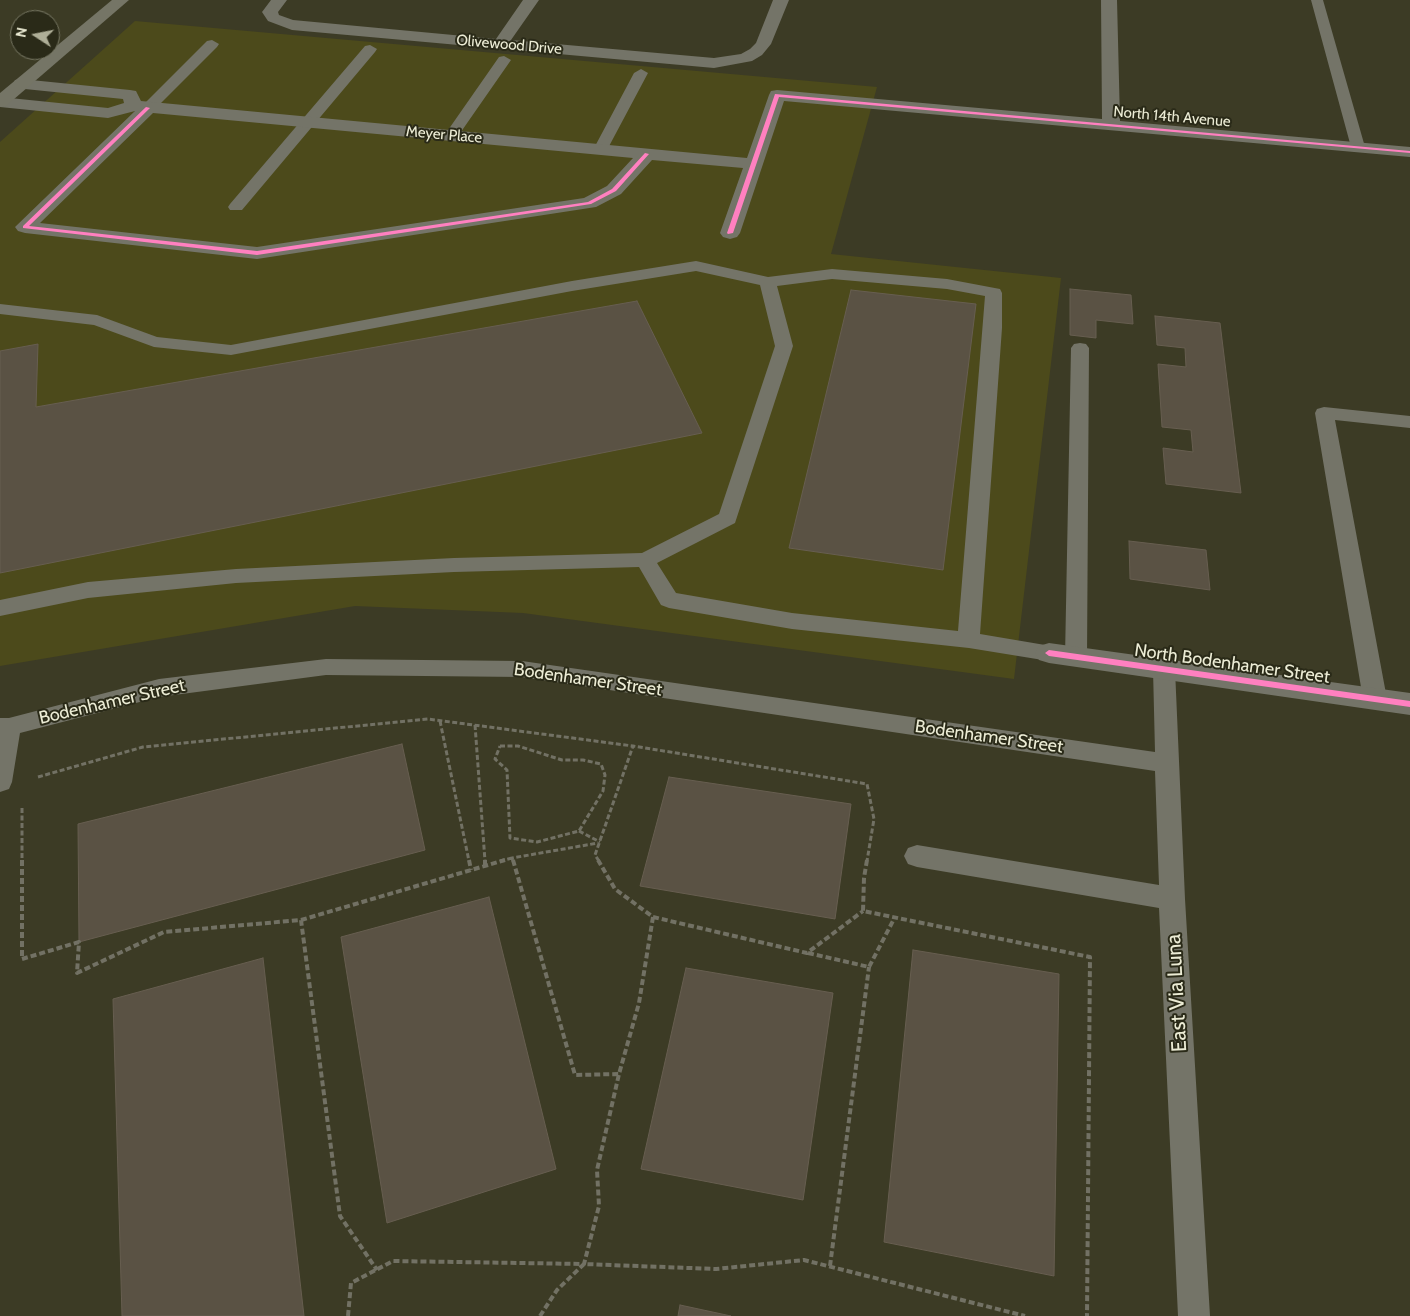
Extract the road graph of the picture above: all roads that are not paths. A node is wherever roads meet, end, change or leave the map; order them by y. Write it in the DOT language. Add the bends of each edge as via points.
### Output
graph roads {
  1 [pos="121,0"];
  2 [pos="279,0"];
  3 [pos="531,0"];
  4 [pos="781,0"];
  5 [pos="1109,0"];
  6 [pos="1318,0"];
  7 [pos="212,44"];
  8 [pos="370,49"];
  9 [pos="502,52"];
  10 [pos="641,73"];
  11 [pos="22,84"];
  12 [pos="94,91"];
  13 [pos="0,102"];
  14 [pos="141,107"];
  15 [pos="73,110"];
  16 [pos="307,123"];
  17 [pos="1112,126"];
  18 [pos="451,136"];
  19 [pos="1358,147"];
  20 [pos="600,150"];
  21 [pos="1410,152"];
  22 [pos="646,154"];
  23 [pos="754,164"];
  24 [pos="236,206"];
  25 [pos="730,233"];
  26 [pos="768,282"];
  27 [pos="0,309"];
  28 [pos="1080,348"];
  29 [pos="1410,422"];
  30 [pos="645,560"];
  31 [pos="0,608"];
  32 [pos="969,640"];
  33 [pos="1049,653"];
  34 [pos="1076,657"];
  35 [pos="1164,669"];
  36 [pos="1375,699"];
  37 [pos="1410,704"];
  38 [pos="5,727"];
  39 [pos="1168,763"];
  40 [pos="0,782"];
  41 [pos="917,856"];
  42 [pos="1172,899"];
  43 [pos="1194,1316"];
  1 -- 11 [label="main road"];
  2 -- 9 [label="street, Olivewood Drive" via="270,12 273,18 292,25"];
  3 -- 9 [label="street"];
  4 -- 9 [label="street, Olivewood Drive" via="763,44 746,58 714,63"];
  5 -- 17 [label="street"];
  6 -- 19 [label="lane"];
  7 -- 14 [label="lane"];
  8 -- 16 [label="lane"];
  9 -- 18 [label="lane"];
  10 -- 20 [label="lane"];
  11 -- 12 [label="street"];
  11 -- 13 [label="main road"];
  12 -- 14 [label="street" via="130,95"];
  12 -- 15 [label="street"];
  13 -- 15 [label="street, Meyer Place"];
  14 -- 15 [label="street, Meyer Place" via="108,113"];
  14 -- 16 [label="street, Meyer Place"];
  14 -- 22 [label="street" via="25,227 257,253 589,203 614,190"];
  16 -- 18 [label="street, Meyer Place"];
  16 -- 24 [label="lane"];
  17 -- 19 [label="street, North 14th Avenue"];
  17 -- 23 [label="street, North 14th Avenue" via="777,95"];
  18 -- 20 [label="street, Meyer Place"];
  19 -- 21 [label="street, North 14th Avenue"];
  20 -- 22 [label="street, Meyer Place"];
  22 -- 23 [label="street, Meyer Place"];
  23 -- 25 [label="street"];
  26 -- 27 [label="lane" via="696,266 231,350 154,342 97,320"];
  26 -- 30 [label="lane" via="784,346 728,518"];
  26 -- 32 [label="lane" via="832,274 947,284 994,292"];
  28 -- 34 [label="lane"];
  29 -- 36 [label="lane" via="1324,413"];
  30 -- 31 [label="lane" via="236,576 88,590"];
  30 -- 32 [label="lane" via="669,600 792,621"];
  32 -- 33 [label="lane"];
  33 -- 34 [label="street, North Bodenhamer Street"];
  34 -- 35 [label="street, North Bodenhamer Street"];
  35 -- 36 [label="street, North Bodenhamer Street"];
  35 -- 39 [label="lane, East Via Luna"];
  36 -- 37 [label="street, North Bodenhamer Street"];
  38 -- 39 [label="lane, Bodenhamer Street" via="160,688 326,667 522,669"];
  38 -- 40 [label="lane"];
  39 -- 42 [label="lane, East Via Luna"];
  41 -- 42 [label="lane"];
  42 -- 43 [label="lane, East Via Luna"];
}
